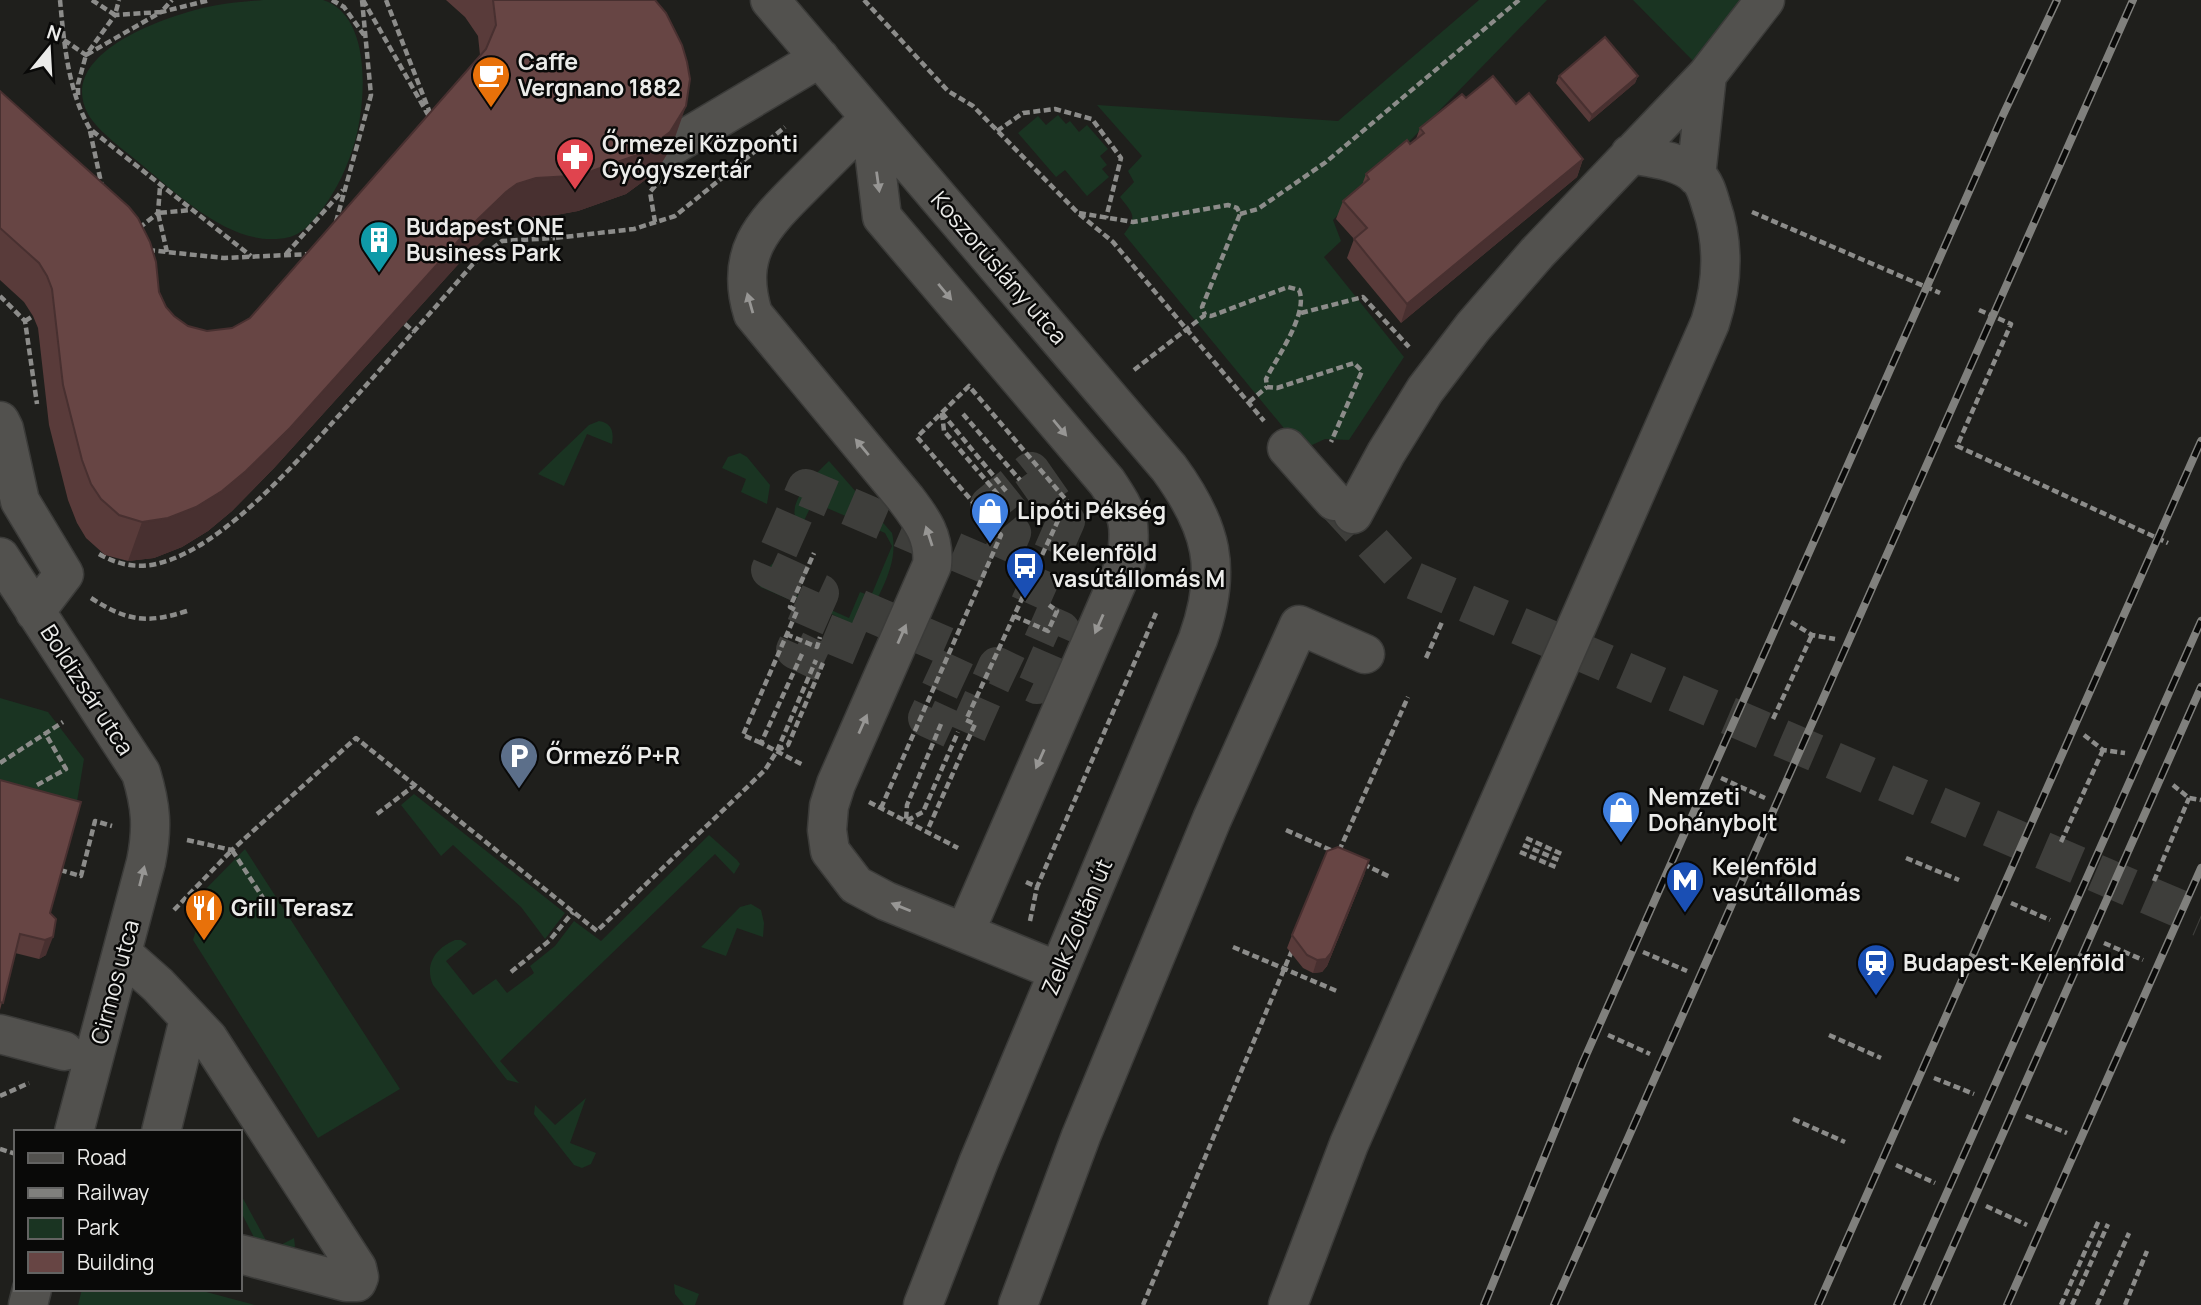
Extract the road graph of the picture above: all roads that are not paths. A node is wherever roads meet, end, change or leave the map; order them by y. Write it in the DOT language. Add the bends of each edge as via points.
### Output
graph roads {
  1 [pos="771,0"];
  2 [pos="1765,0"];
  3 [pos="820,58"];
  4 [pos="1707,75"];
  5 [pos="870,118"];
  6 [pos="672,146"];
  7 [pos="1630,154"];
  8 [pos="1701,181"];
  9 [pos="0,421"];
  10 [pos="1287,448"];
  11 [pos="1211,546"];
  12 [pos="0,557"];
  13 [pos="35,612"];
  14 [pos="1365,654"];
  15 [pos="137,830"];
  16 [pos="965,932"];
  17 [pos="124,947"];
  18 [pos="1058,971"];
  19 [pos="189,1019"];
  20 [pos="0,1034"];
  21 [pos="64,1051"];
  22 [pos="76,1130"];
  23 [pos="161,1130"];
  24 [pos="242,1255"];
  25 [pos="923,1305"];
  26 [pos="1018,1305"];
  27 [pos="1288,1305"];
  1 -- 3 [label="street, Koszorúslány utca"];
  2 -- 4 [label="street"];
  3 -- 5 [label="street, Koszorúslány utca"];
  3 -- 6 [label="street"];
  4 -- 7 [label="street"];
  4 -- 8 [label="street"];
  5 -- 11 [label="street, Koszorúslány utca" via="1169,468 1190,497"];
  5 -- 16 [label="street, one-way" via="882,217 1107,482 1125,508 1130,533 1126,562"];
  16 -- 5 [label="street, one-way" via="856,885 830,851 829,806 836,784 932,565 932,541 913,508 753,314 746,292 747,267 769,219"];
  7 -- 8 [label="street" via="1672,162"];
  7 -- 10 [label="street" via="1537,253 1453,353 1343,508"];
  8 -- 27 [label="street" via="1719,227 1722,270 1710,323 1349,1144"];
  9 -- 13 [label="street" via="20,501 64,574"];
  11 -- 18 [label="street, Zelk Zoltán út" via="1213,572 1202,631"];
  12 -- 13 [label="street, Boldizsár utca"];
  13 -- 15 [label="street, Boldizsár utca" via="141,773 149,799"];
  14 -- 26 [label="street" via="1299,625 1212,819 1080,1136"];
  17 -- 15 [label="street, Cirmos utca, one-way"];
  16 -- 18 [label="street"];
  17 -- 19 [label="street"];
  17 -- 22 [label="street, Cirmos utca"];
  18 -- 25 [label="street, Zelk Zoltán út"];
  19 -- 23 [label="street"];
  19 -- 24 [label="street" via="208,1038 359,1277 357,1282 346,1282"];
  20 -- 21 [label="street"];
}
